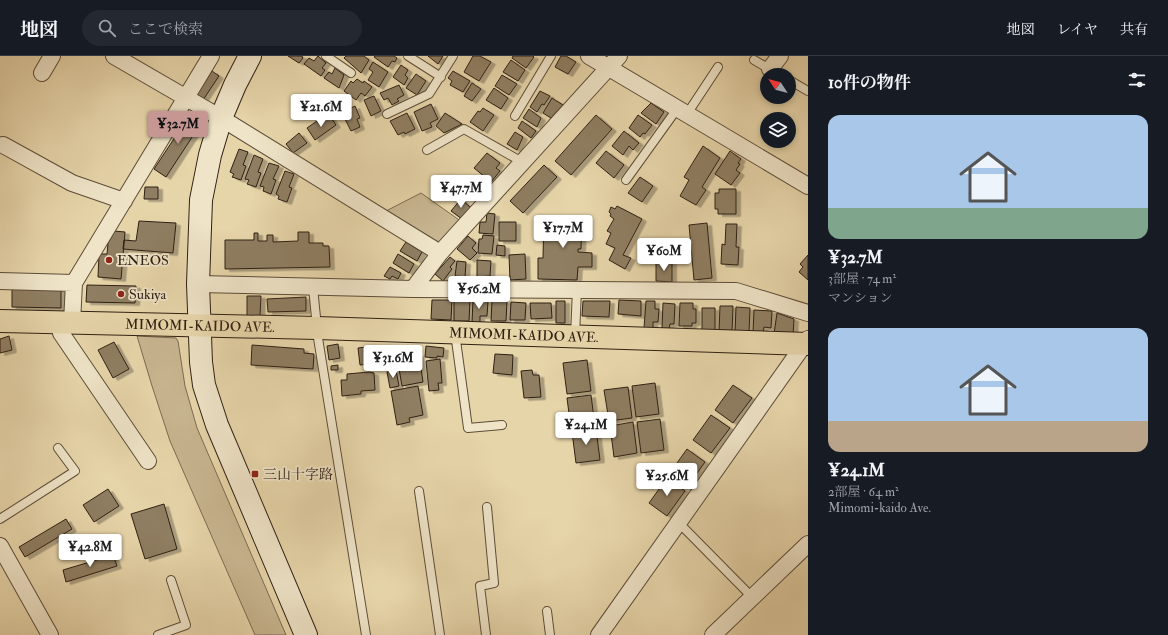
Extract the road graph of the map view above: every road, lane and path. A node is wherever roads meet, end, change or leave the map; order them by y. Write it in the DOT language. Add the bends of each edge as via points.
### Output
graph roads {
  1 [pos="52,56"];
  2 [pos="114,56"];
  3 [pos="211,56"];
  4 [pos="250,56"];
  5 [pos="326,56"];
  6 [pos="408,56"];
  7 [pos="454,56"];
  8 [pos="551,56"];
  9 [pos="589,56"];
  10 [pos="780,56"];
  11 [pos="754,60"];
  12 [pos="614,62"];
  13 [pos="718,67"];
  14 [pos="768,68"];
  15 [pos="776,68"];
  16 [pos="351,72"];
  17 [pos="42,73"];
  18 [pos="441,77"];
  19 [pos="796,84"];
  20 [pos="808,90"];
  21 [pos="186,99"];
  22 [pos="682,111"];
  23 [pos="387,114"];
  24 [pos="515,116"];
  25 [pos="221,118"];
  26 [pos="3,145"];
  27 [pos="427,150"];
  28 [pos="524,163"];
  29 [pos="626,180"];
  30 [pos="808,186"];
  31 [pos="124,201"];
  32 [pos="440,253"];
  33 [pos="0,270"];
  34 [pos="0,281"];
  35 [pos="18,281"];
  36 [pos="74,283"];
  37 [pos="198,284"];
  38 [pos="313,287"];
  39 [pos="413,289"];
  40 [pos="577,289"];
  41 [pos="808,313"];
  42 [pos="0,321"];
  43 [pos="65,323"];
  44 [pos="198,325"];
  45 [pos="317,328"];
  46 [pos="455,333"];
  47 [pos="575,337"];
  48 [pos="806,342"];
  49 [pos="502,425"];
  50 [pos="58,448"];
  51 [pos="148,461"];
  52 [pos="419,491"];
  53 [pos="487,507"];
  54 [pos="0,519"];
  55 [pos="679,523"];
  56 [pos="808,544"];
  57 [pos="0,546"];
  58 [pos="171,580"];
  59 [pos="752,597"];
  60 [pos="547,611"];
  61 [pos="50,635"];
  62 [pos="158,635"];
  63 [pos="306,635"];
  64 [pos="366,635"];
  65 [pos="440,635"];
  66 [pos="486,635"];
  67 [pos="550,635"];
  68 [pos="599,635"];
  69 [pos="713,635"];
  1 -- 17 [label="street"];
  2 -- 21 [label="street"];
  3 -- 21 [label="street"];
  4 -- 25 [label="street"];
  5 -- 16 [label="lane"];
  6 -- 18 [label="lane"];
  7 -- 18 [label="lane"];
  8 -- 24 [label="lane"];
  9 -- 12 [label="street"];
  10 -- 15 [label="street"];
  11 -- 14 [label="lane"];
  12 -- 22 [label="street"];
  12 -- 28 [label="street"];
  13 -- 22 [label="lane"];
  18 -- 23 [label="lane" via="429,94"];
  19 -- 20 [label="lane"];
  21 -- 25 [label="street"];
  21 -- 31 [label="street"];
  22 -- 29 [label="lane"];
  22 -- 30 [label="street"];
  25 -- 32 [label="street"];
  25 -- 37 [label="street" via="201,200"];
  26 -- 31 [label="street" via="72,183"];
  27 -- 28 [label="lane" via="464,129"];
  28 -- 32 [label="street"];
  31 -- 36 [label="street"];
  32 -- 39 [label="street"];
  33 -- 35 [label="street"];
  34 -- 35 [label="street"];
  35 -- 36 [label="street"];
  36 -- 43 [label="street"];
  37 -- 38 [label="street"];
  37 -- 44 [label="street"];
  38 -- 39 [label="street"];
  38 -- 45 [label="lane"];
  39 -- 40 [label="street"];
  40 -- 41 [label="street" via="736,291"];
  40 -- 47 [label="lane"];
  42 -- 43 [label="main road, MIMOMI-KAIDO AVE."];
  43 -- 44 [label="main road, MIMOMI-KAIDO AVE."];
  43 -- 51 [label="street" via="61,333"];
  44 -- 45 [label="main road, MIMOMI-KAIDO AVE."];
  44 -- 63 [label="street" via="201,362 209,406"];
  45 -- 46 [label="main road, MIMOMI-KAIDO AVE."];
  45 -- 64 [label="lane"];
  46 -- 47 [label="main road, MIMOMI-KAIDO AVE."];
  46 -- 49 [label="lane" via="468,428"];
  47 -- 48 [label="main road, MIMOMI-KAIDO AVE."];
  48 -- 55 [label="street"];
  50 -- 54 [label="lane" via="76,471"];
  52 -- 65 [label="lane"];
  53 -- 66 [label="lane" via="494,583 480,586"];
  55 -- 59 [label="lane"];
  55 -- 68 [label="street"];
  56 -- 59 [label="street"];
  57 -- 61 [label="street"];
  58 -- 62 [label="lane" via="186,625"];
  59 -- 69 [label="street"];
  60 -- 67 [label="lane"];
}
